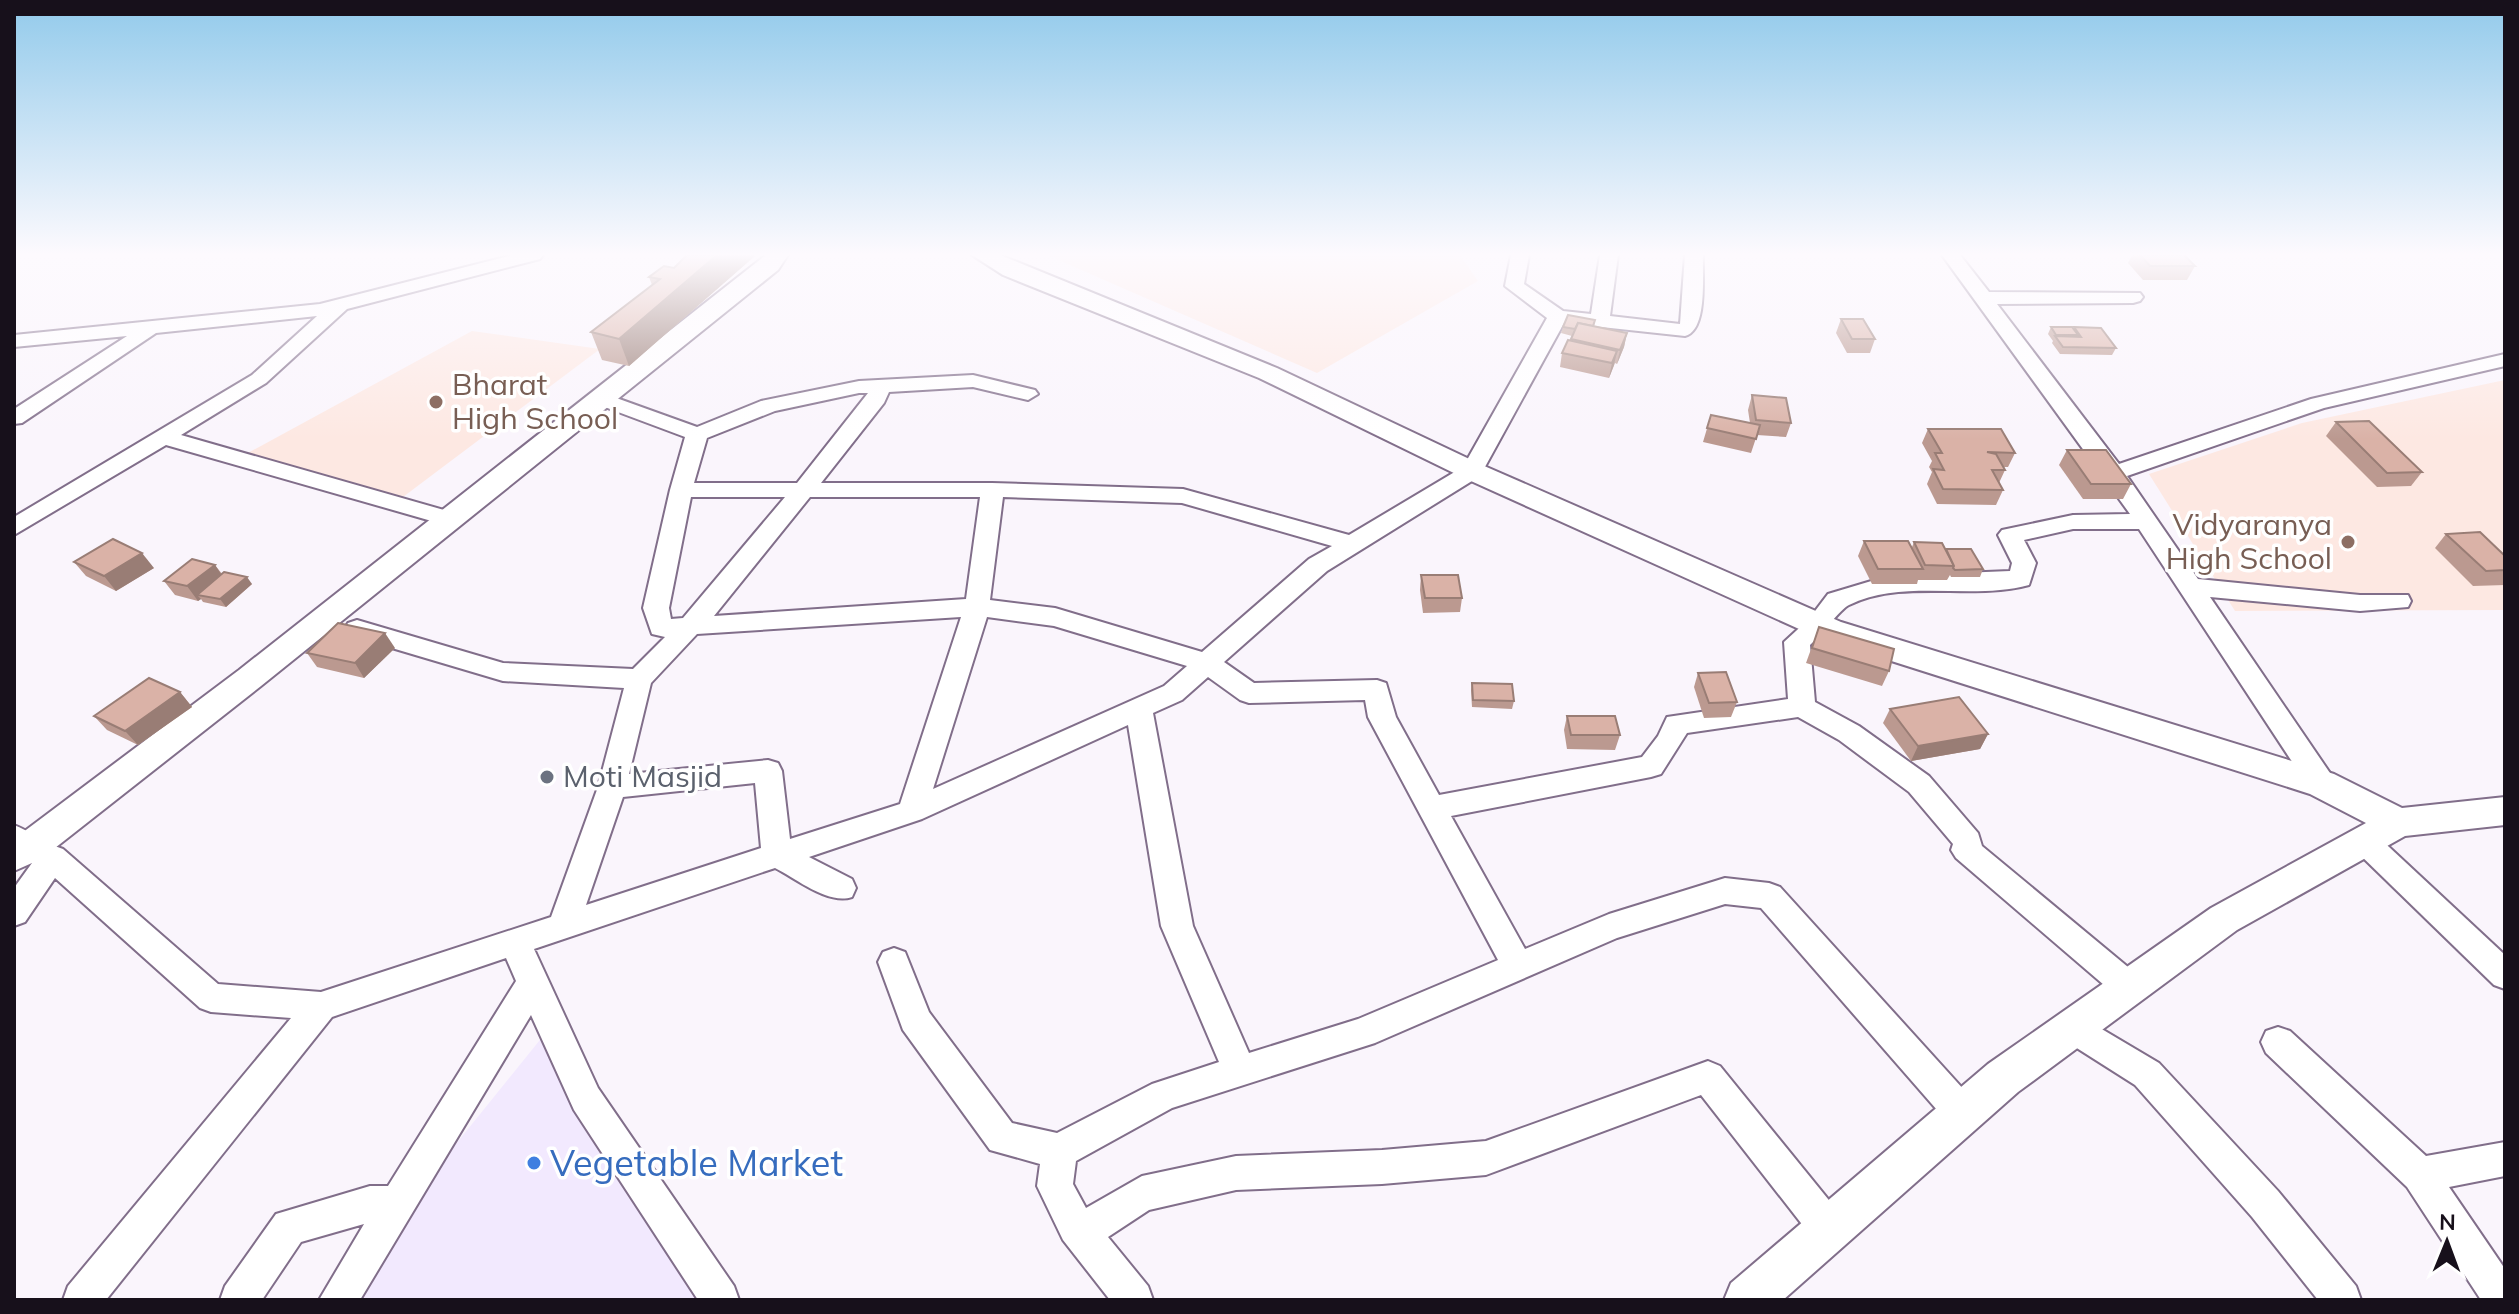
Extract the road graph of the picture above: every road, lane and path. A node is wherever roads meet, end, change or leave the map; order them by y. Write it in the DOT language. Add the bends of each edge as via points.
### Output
graph roads {
  1 [pos="263,316"];
  2 [pos="329,316"];
  3 [pos="705,316"];
  4 [pos="1127,316"];
  5 [pos="1558,316"];
  6 [pos="1561,316"];
  7 [pos="1601,316"];
  8 [pos="1690,316"];
  9 [pos="1997,316"];
  10 [pos="1600,320"];
  11 [pos="150,329"];
  12 [pos="14,341"];
  13 [pos="2505,360"];
  14 [pos="880,388"];
  15 [pos="1028,394"];
  16 [pos="601,399"];
  17 [pos="14,418"];
  18 [pos="697,434"];
  19 [pos="163,437"];
  20 [pos="1472,471"];
  21 [pos="2114,473"];
  22 [pos="802,489"];
  23 [pos="681,490"];
  24 [pos="992,490"];
  25 [pos="450,519"];
  26 [pos="2146,521"];
  27 [pos="14,527"];
  28 [pos="1352,544"];
  29 [pos="2190,587"];
  30 [pos="2399,601"];
  31 [pos="977,607"];
  32 [pos="324,619"];
  33 [pos="687,625"];
  34 [pos="1818,625"];
  35 [pos="1207,663"];
  36 [pos="639,679"];
  37 [pos="1802,707"];
  38 [pos="1139,709"];
  39 [pos="2322,784"];
  40 [pos="612,787"];
  41 [pos="1432,808"];
  42 [pos="912,811"];
  43 [pos="2505,811"];
  44 [pos="2381,832"];
  45 [pos="27,850"];
  46 [pos="777,855"];
  47 [pos="841,888"];
  48 [pos="14,913"];
  49 [pos="563,927"];
  50 [pos="515,943"];
  51 [pos="894,962"];
  52 [pos="1518,966"];
  53 [pos="2505,975"];
  54 [pos="533,983"];
  55 [pos="2129,987"];
  56 [pos="321,1006"];
  57 [pos="2073,1027"];
  58 [pos="2278,1042"];
  59 [pos="1240,1071"];
  60 [pos="1963,1114"];
  61 [pos="1060,1151"];
  62 [pos="2505,1159"];
  63 [pos="2420,1175"];
  64 [pos="397,1204"];
  65 [pos="1828,1228"];
  66 [pos="1081,1233"];
  67 [pos="82,1300"];
  68 [pos="239,1300"];
  69 [pos="338,1300"];
  70 [pos="720,1300"];
  71 [pos="1134,1300"];
  72 [pos="1748,1300"];
  73 [pos="2342,1300"];
  74 [pos="2503,1300"];
  1 -- 11 [label="street"];
  2 -- 19 [label="street" via="259,379"];
  3 -- 16 [label="main road"];
  4 -- 20 [label="main road" via="1268,373"];
  5 -- 20 [label="street"];
  6 -- 10 [label="street"];
  7 -- 10 [label="street"];
  8 -- 10 [label="street" via="1685,330"];
  9 -- 21 [label="street"];
  11 -- 12 [label="street"];
  11 -- 17 [label="street"];
  13 -- 21 [label="street" via="2318,403"];
  14 -- 15 [label="street" via="973,381"];
  14 -- 18 [label="street" via="859,387 769,406"];
  14 -- 22 [label="street" via="877,399"];
  16 -- 18 [label="street"];
  16 -- 25 [label="main road"];
  18 -- 23 [label="street"];
  19 -- 25 [label="street"];
  19 -- 27 [label="street"];
  20 -- 28 [label="street"];
  20 -- 34 [label="main road"];
  21 -- 26 [label="street"];
  22 -- 23 [label="street"];
  22 -- 24 [label="street"];
  22 -- 33 [label="street" via="711,604"];
  23 -- 33 [label="street" via="656,608 661,628"];
  24 -- 28 [label="street" via="1183,496"];
  24 -- 31 [label="street"];
  25 -- 32 [label="main road"];
  26 -- 29 [label="street"];
  26 -- 34 [label="street" via="2073,522 2010,535 2024,563 2020,579 1888,584 1837,600"];
  28 -- 35 [label="street" via="1318,565"];
  29 -- 30 [label="street" via="2360,603"];
  29 -- 39 [label="street"];
  31 -- 33 [label="street"];
  31 -- 35 [label="street" via="1055,617"];
  31 -- 42 [label="street"];
  32 -- 36 [label="street" via="503,672"];
  32 -- 45 [label="main road"];
  33 -- 36 [label="street"];
  34 -- 37 [label="street" via="1797,642"];
  34 -- 39 [label="main road"];
  35 -- 38 [label="street" via="1173,693"];
  35 -- 41 [label="street" via="1249,693 1377,690 1382,717"];
  36 -- 40 [label="street"];
  37 -- 41 [label="street" via="1677,724 1651,766"];
  37 -- 55 [label="street" via="1849,733 1919,784 1968,841 1966,850"];
  38 -- 42 [label="street"];
  38 -- 59 [label="street" via="1177,926"];
  39 -- 44 [label="main road"];
  40 -- 46 [label="street" via="768,771"];
  40 -- 49 [label="street"];
  41 -- 52 [label="street"];
  42 -- 46 [label="street"];
  43 -- 44 [label="main road"];
  44 -- 53 [label="street"];
  44 -- 55 [label="main road" via="2224,919"];
  45 -- 48 [label="street"];
  45 -- 56 [label="street" via="211,998"];
  46 -- 47 [label="street"];
  46 -- 49 [label="street"];
  49 -- 50 [label="street"];
  50 -- 54 [label="street"];
  50 -- 56 [label="street"];
  51 -- 61 [label="street" via="915,1020 1002,1138"];
  52 -- 59 [label="street" via="1363,1032"];
  52 -- 60 [label="street" via="1609,927 1725,891 1769,896"];
  54 -- 64 [label="street"];
  54 -- 70 [label="street" via="586,1099"];
  55 -- 57 [label="main road"];
  56 -- 67 [label="street"];
  57 -- 60 [label="main road"];
  57 -- 73 [label="street" via="2147,1074 2265,1204"];
  58 -- 63 [label="street"];
  59 -- 61 [label="street" via="1164,1095"];
  60 -- 65 [label="main road"];
  61 -- 66 [label="street" via="1055,1186"];
  62 -- 63 [label="street"];
  63 -- 74 [label="street"];
  64 -- 68 [label="street" via="370,1204 289,1227"];
  64 -- 69 [label="street"];
  65 -- 66 [label="street" via="1708,1077 1486,1158 1236,1173 1142,1194"];
  65 -- 72 [label="main road"];
  66 -- 71 [label="street"];
}
